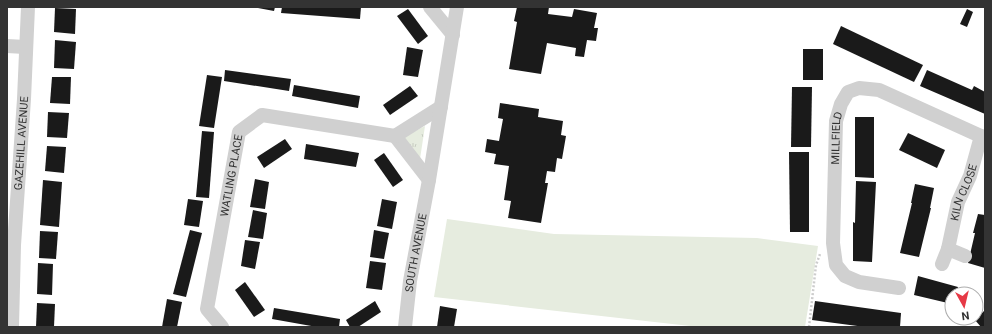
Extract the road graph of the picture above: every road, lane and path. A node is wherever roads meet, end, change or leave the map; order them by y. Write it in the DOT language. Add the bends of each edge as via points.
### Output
graph roads {
  1 [pos="28,7"];
  2 [pos="430,7"];
  3 [pos="457,7"];
  4 [pos="453,35"];
  5 [pos="7,46"];
  6 [pos="25,47"];
  7 [pos="441,107"];
  8 [pos="395,136"];
  9 [pos="983,137"];
  10 [pos="429,180"];
  11 [pos="11,245"];
  12 [pos="948,249"];
  13 [pos="821,253"];
  14 [pos="965,256"];
  15 [pos="942,264"];
  16 [pos="899,288"];
  17 [pos="404,326"];
  18 [pos="12,327"];
  19 [pos="222,327"];
  20 [pos="810,327"];
  1 -- 6 [label="street, GAZEHILL AVENUE"];
  2 -- 4 [label="street"];
  3 -- 4 [label="street, SOUTH AVENUE"];
  4 -- 7 [label="street, SOUTH AVENUE"];
  5 -- 6 [label="street"];
  6 -- 11 [label="street, GAZEHILL AVENUE" via="24,99"];
  7 -- 8 [label="street"];
  7 -- 10 [label="street, SOUTH AVENUE"];
  8 -- 10 [label="street"];
  8 -- 19 [label="street, WATLING PLACE" via="262,115 239,132 207,309"];
  9 -- 12 [label="street, KILN CLOSE" via="958,202"];
  9 -- 16 [label="street, MILLFIELD" via="879,90 859,88 848,92 841,104 836,121 833,243 836,265 845,276 859,282"];
  10 -- 17 [label="street, SOUTH AVENUE"];
  11 -- 18 [label="street, GAZEHILL AVENUE"];
  12 -- 14 [label="street"];
  12 -- 15 [label="street, KILN CLOSE"];
  13 -- 20 [label="path" via="816,265"];
}
